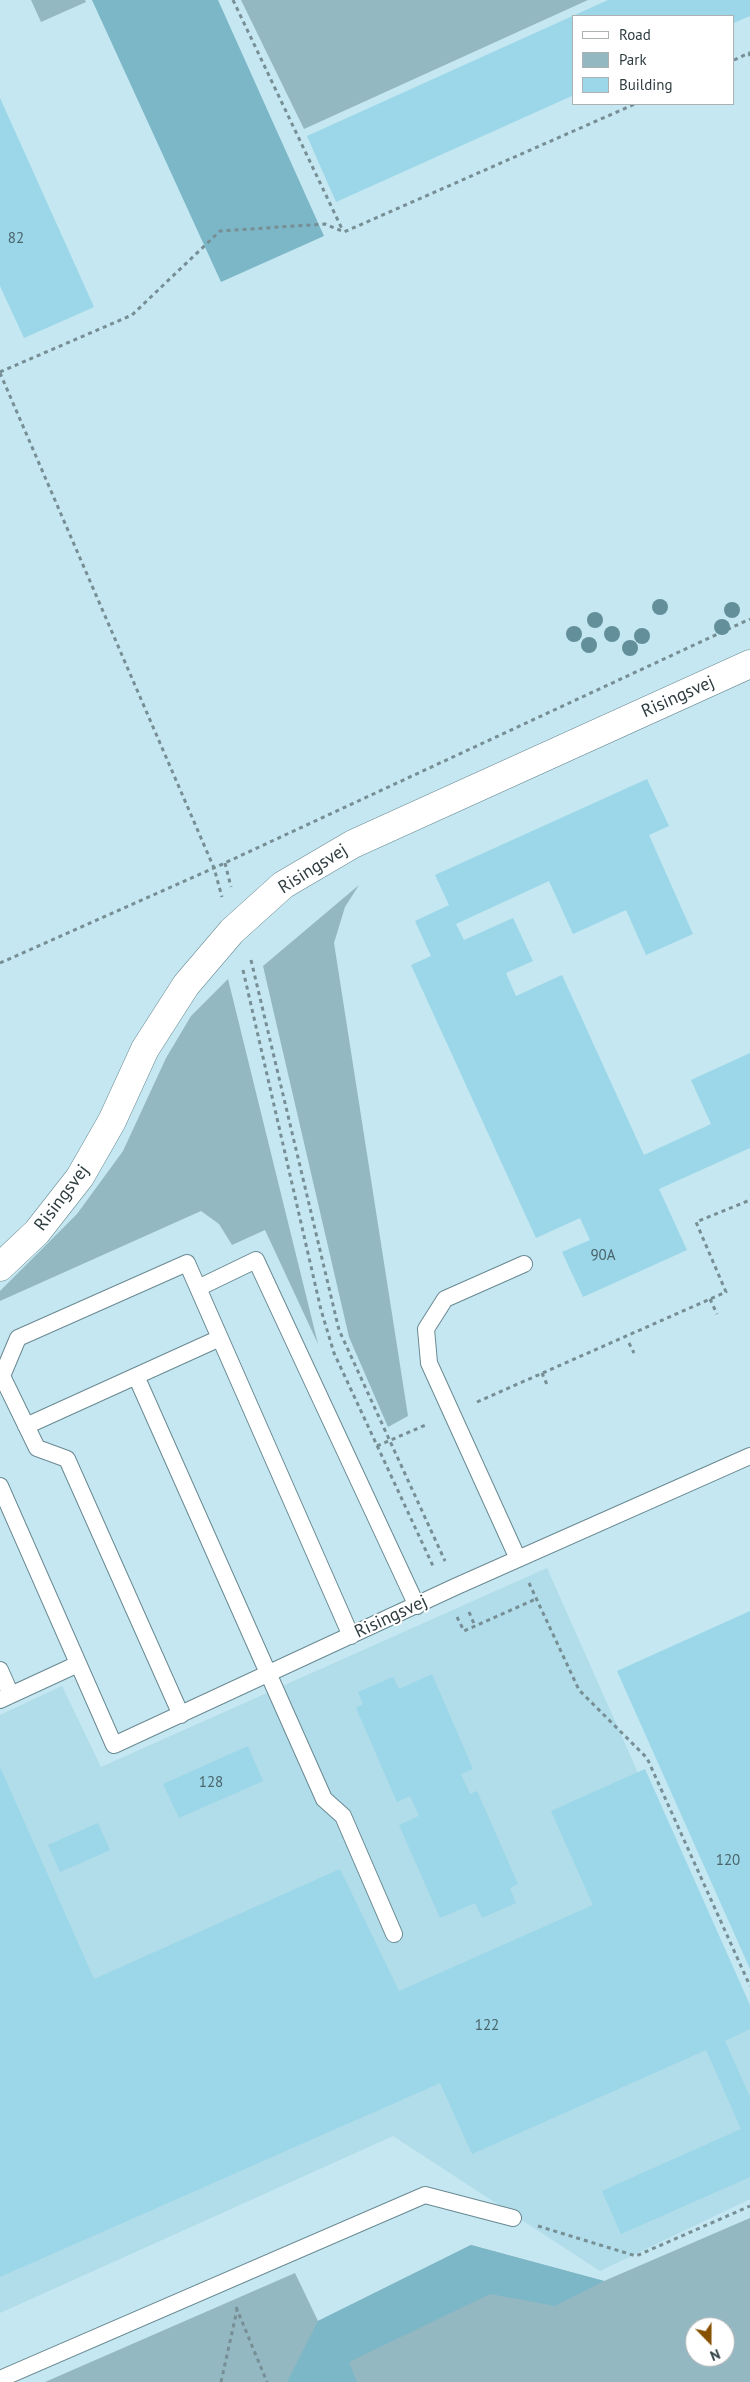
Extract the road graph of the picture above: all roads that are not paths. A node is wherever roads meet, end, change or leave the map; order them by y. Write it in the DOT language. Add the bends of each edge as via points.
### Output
graph roads {
  1 [pos="750,664"];
  2 [pos="524,1264"];
  3 [pos="0,1267"];
  4 [pos="198,1288"];
  5 [pos="220,1338"];
  6 [pos="136,1376"];
  7 [pos="26,1426"];
  8 [pos="750,1456"];
  9 [pos="0,1486"];
  10 [pos="518,1559"];
  11 [pos="416,1606"];
  12 [pos="351,1636"];
  13 [pos="78,1664"];
  14 [pos="0,1670"];
  15 [pos="267,1675"];
  16 [pos="6,1698"];
  17 [pos="181,1715"];
  18 [pos="394,1934"];
  19 [pos="514,2218"];
  20 [pos="0,2379"];
  1 -- 3 [label="street, Risingsvej" via="353,844 283,885 237,926 186,985 145,1049 112,1121 80,1177 37,1232"];
  2 -- 10 [label="lane" via="445,1299 426,1329 429,1363"];
  4 -- 5 [label="lane"];
  4 -- 7 [label="lane" via="187,1263 18,1338 2,1376"];
  4 -- 11 [label="lane" via="256,1260"];
  5 -- 6 [label="lane"];
  5 -- 12 [label="lane"];
  6 -- 7 [label="lane"];
  6 -- 15 [label="lane"];
  7 -- 17 [label="lane" via="37,1448 67,1459"];
  8 -- 10 [label="lane, Risingsvej"];
  9 -- 13 [label="lane, Risingsvej"];
  10 -- 11 [label="lane, Risingsvej"];
  11 -- 12 [label="lane, Risingsvej"];
  12 -- 15 [label="lane, Risingsvej"];
  13 -- 16 [label="lane"];
  13 -- 17 [label="lane, Risingsvej" via="114,1745"];
  14 -- 16 [label="lane"];
  15 -- 17 [label="lane, Risingsvej"];
  15 -- 18 [label="lane" via="324,1799 343,1816"];
  19 -- 20 [label="lane" via="425,2195"];
}
